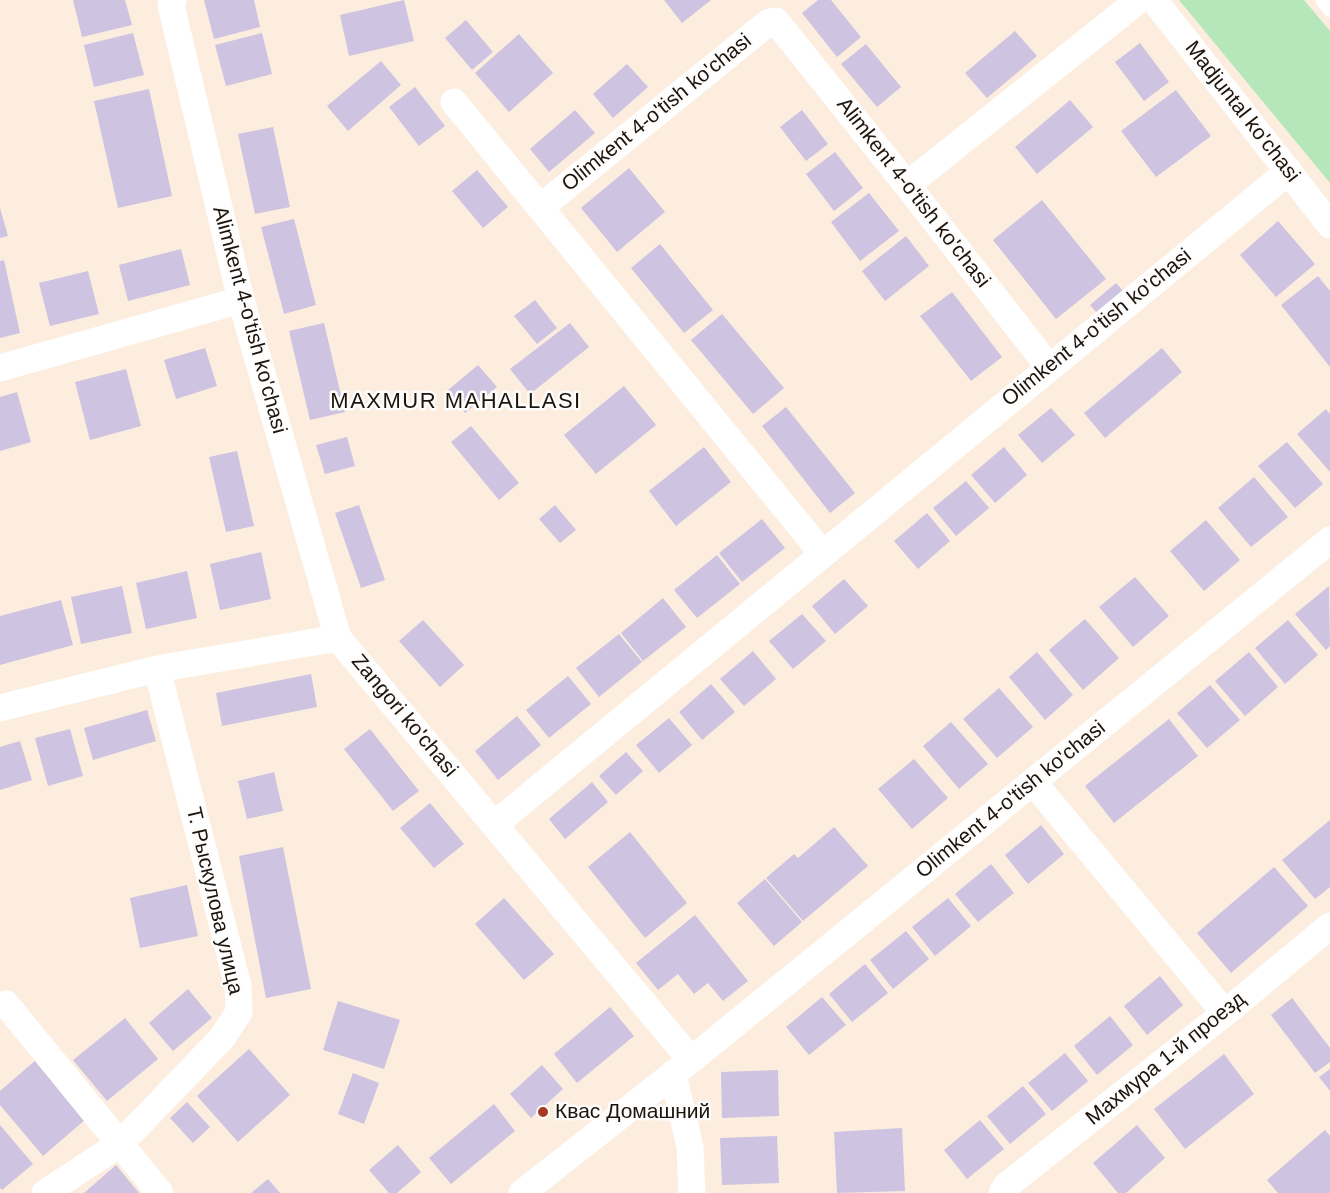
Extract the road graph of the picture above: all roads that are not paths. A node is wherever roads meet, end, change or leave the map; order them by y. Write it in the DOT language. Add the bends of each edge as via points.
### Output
graph roads {
  1 [pos="173,0"];
  2 [pos="1139,0"];
  3 [pos="1154,0"];
  4 [pos="1322,0"];
  5 [pos="1330,10"];
  6 [pos="776,21"];
  7 [pos="454,102"];
  8 [pos="1289,171"];
  9 [pos="907,185"];
  10 [pos="540,207"];
  11 [pos="1330,225"];
  12 [pos="241,300"];
  13 [pos="1049,367"];
  14 [pos="0,368"];
  15 [pos="1330,540"];
  16 [pos="823,554"];
  17 [pos="338,638"];
  18 [pos="158,669"];
  19 [pos="0,708"];
  20 [pos="1033,782"];
  21 [pos="495,824"];
  22 [pos="1330,926"];
  23 [pos="6,1004"];
  24 [pos="1225,1014"];
  25 [pos="682,1067"];
  26 [pos="121,1143"];
  27 [pos="45,1193"];
  28 [pos="160,1193"];
  29 [pos="522,1193"];
  30 [pos="692,1193"];
  31 [pos="1002,1193"];
  1 -- 12 [label="street, Alimkent 4-o'tish ko'chasi" via="171,5"];
  2 -- 9 [label="street"];
  3 -- 8 [label="street, Madjuntal ko'chasi"];
  4 -- 5 [label="lane"];
  6 -- 9 [label="street, Alimkent 4-o'tish ko'chasi"];
  6 -- 10 [label="street, Olimkent 4-o'tish ko'chasi" via="769,22"];
  7 -- 10 [label="street"];
  8 -- 11 [label="street, Madjuntal ko'chasi"];
  8 -- 13 [label="street, Olimkent 4-o'tish ko'chasi"];
  9 -- 13 [label="street, Alimkent 4-o'tish ko'chasi"];
  10 -- 16 [label="street"];
  12 -- 14 [label="street"];
  12 -- 17 [label="street, Alimkent 4-o'tish ko'chasi"];
  13 -- 16 [label="street, Olimkent 4-o'tish ko'chasi"];
  15 -- 20 [label="street, Olimkent 4-o'tish ko'chasi"];
  16 -- 21 [label="street, Olimkent 4-o'tish ko'chasi"];
  17 -- 18 [label="street, Zangori ko'chasi"];
  17 -- 21 [label="street, Zangori ko'chasi"];
  18 -- 19 [label="street, Zangori ko'chasi"];
  18 -- 26 [label="street, Т. Рыскулова улица" via="238,986 238,1012 222,1038"];
  20 -- 24 [label="street"];
  20 -- 25 [label="street, Olimkent 4-o'tish ko'chasi"];
  21 -- 25 [label="street, Zangori ko'chasi"];
  22 -- 24 [label="street, Махмура 1-й проезд"];
  23 -- 26 [label="street"];
  24 -- 31 [label="street, Махмура 1-й проезд"];
  25 -- 29 [label="street"];
  25 -- 30 [label="street"];
  26 -- 27 [label="street, Т. Рыскулова улица"];
  26 -- 28 [label="street"];
}
